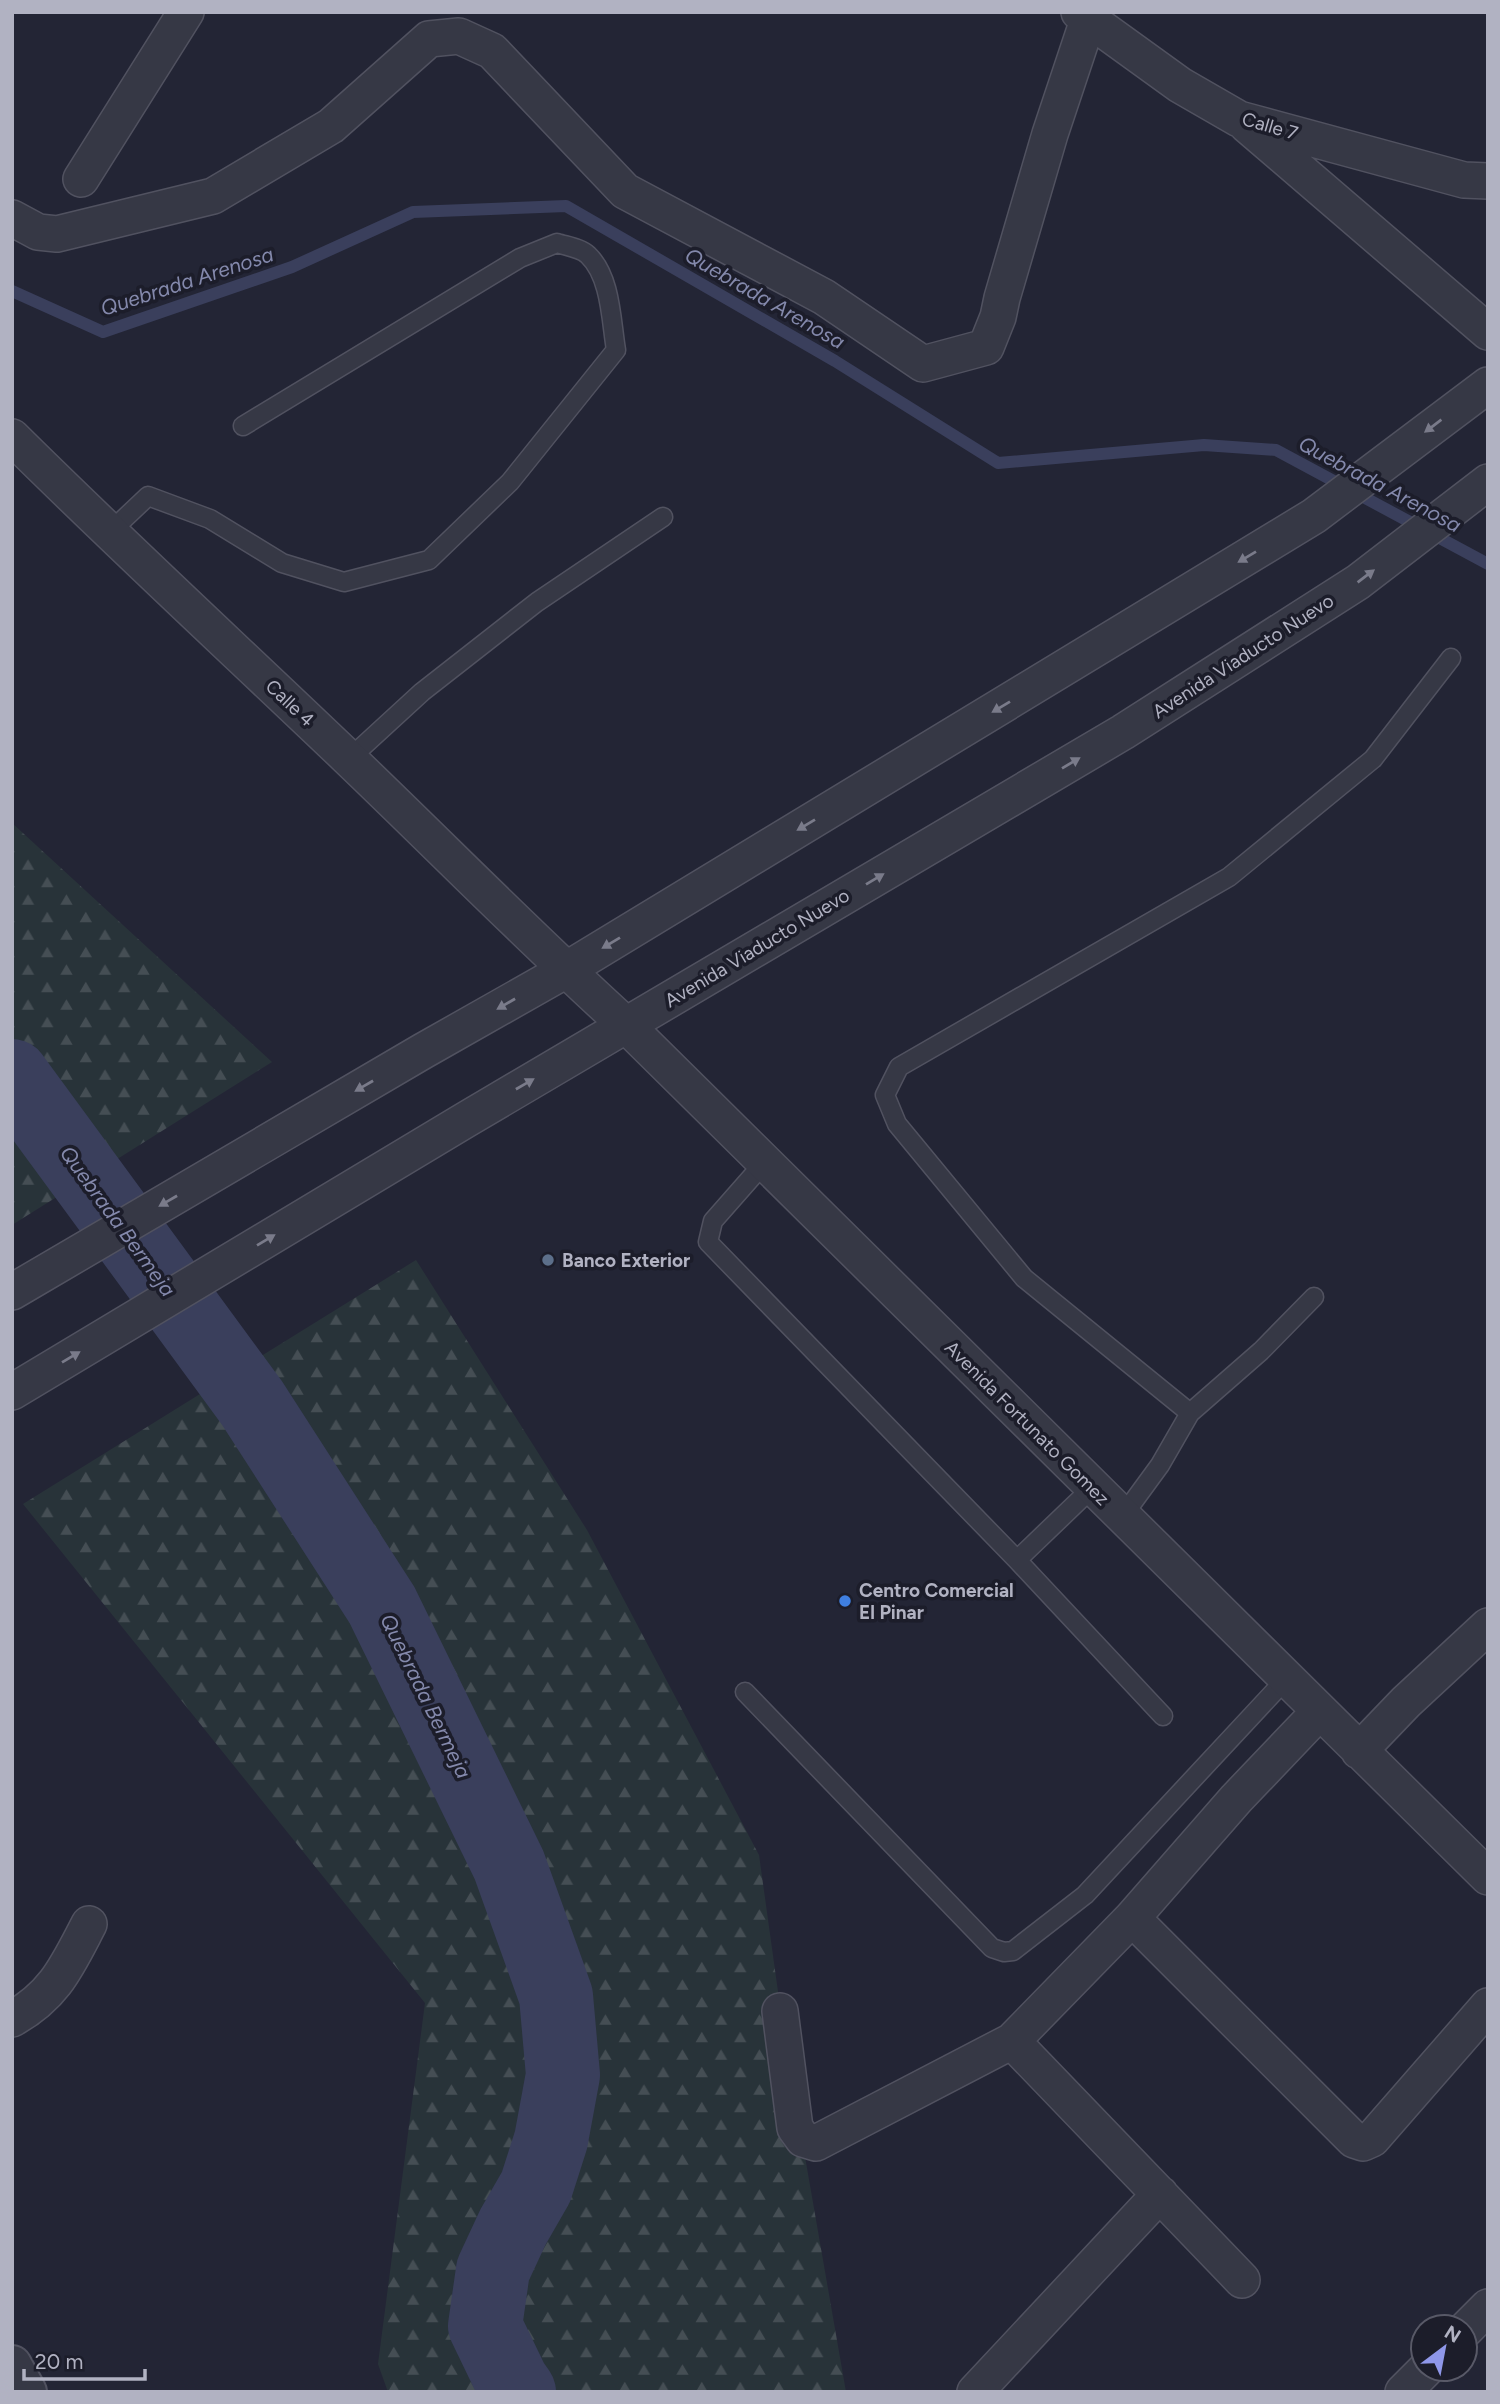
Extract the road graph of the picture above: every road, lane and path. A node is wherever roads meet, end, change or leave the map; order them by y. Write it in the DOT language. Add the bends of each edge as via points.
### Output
graph roads {
  1 [pos="186,12"];
  2 [pos="1084,16"];
  3 [pos="1239,119"];
  4 [pos="81,179"];
  5 [pos="1488,181"];
  6 [pos="12,218"];
  7 [pos="1488,332"];
  8 [pos="1488,385"];
  9 [pos="243,426"];
  10 [pos="12,437"];
  11 [pos="1488,482"];
  12 [pos="663,517"];
  13 [pos="109,533"];
  14 [pos="1451,658"];
  15 [pos="349,759"];
  16 [pos="566,970"];
  17 [pos="626,1026"];
  18 [pos="764,1163"];
  19 [pos="12,1292"];
  20 [pos="1314,1297"];
  21 [pos="12,1392"];
  22 [pos="1190,1413"];
  23 [pos="1092,1488"];
  24 [pos="1122,1517"];
  25 [pos="1017,1559"];
  26 [pos="1488,1626"];
  27 [pos="1286,1679"];
  28 [pos="744,1692"];
  29 [pos="1319,1712"];
  30 [pos="1163,1716"];
  31 [pos="1359,1751"];
  32 [pos="1488,1877"];
  33 [pos="1132,1918"];
  34 [pos="89,1924"];
  35 [pos="1488,2006"];
  36 [pos="780,2011"];
  37 [pos="12,2019"];
  38 [pos="1012,2041"];
  39 [pos="1160,2194"];
  40 [pos="1241,2280"];
  41 [pos="12,2365"];
  42 [pos="27,2392"];
  43 [pos="975,2392"];
  1 -- 4 [label="street"];
  2 -- 3 [label="street, Calle 7" via="1180,85"];
  2 -- 6 [label="street" via="986,347 923,364 824,297 625,191 492,51 459,36 429,39 331,126 214,197 57,234 38,232"];
  3 -- 5 [label="street, Calle 7" via="1464,180"];
  3 -- 7 [label="street"];
  8 -- 16 [label="street, one-way" via="1314,516"];
  9 -- 13 [label="lane" via="520,258 556,243 586,253 599,270 615,349 510,482 429,560 344,582 282,563 209,519 148,496"];
  10 -- 13 [label="street, Calle 4"];
  17 -- 11 [label="street, Avenida Viaducto Nuevo, one-way" via="1123,732 1359,582"];
  12 -- 15 [label="lane" via="537,602 422,692"];
  13 -- 15 [label="street, Calle 4"];
  14 -- 22 [label="lane" via="1373,759 1229,877 899,1067 885,1095 897,1124 1024,1278"];
  15 -- 16 [label="street, Calle 4"];
  16 -- 17 [label="street, Avenida Fortunato Gomez"];
  16 -- 19 [label="street, one-way"];
  17 -- 18 [label="street, Avenida Fortunato Gomez"];
  21 -- 17 [label="street, Avenida Viaducto Nuevo, one-way"];
  18 -- 23 [label="street, Avenida Fortunato Gomez"];
  18 -- 25 [label="lane" via="713,1221 708,1242"];
  20 -- 22 [label="lane"];
  22 -- 24 [label="lane"];
  23 -- 24 [label="street, Avenida Fortunato Gomez"];
  23 -- 25 [label="lane"];
  24 -- 27 [label="street, Avenida Fortunato Gomez"];
  25 -- 30 [label="lane"];
  26 -- 31 [label="street"];
  27 -- 28 [label="lane" via="1085,1895 1013,1951 1004,1952 992,1948"];
  27 -- 29 [label="street, Avenida Fortunato Gomez"];
  29 -- 31 [label="street, Avenida Fortunato Gomez"];
  29 -- 33 [label="street"];
  31 -- 32 [label="street, Avenida Fortunato Gomez"];
  33 -- 35 [label="street" via="1354,2140 1363,2143 1372,2139"];
  33 -- 38 [label="street"];
  34 -- 37 [label="street" via="61,1978"];
  36 -- 38 [label="street" via="795,2128 816,2143"];
  38 -- 39 [label="street"];
  39 -- 40 [label="street"];
  39 -- 43 [label="street"];
  41 -- 42 [label="street"];
}
